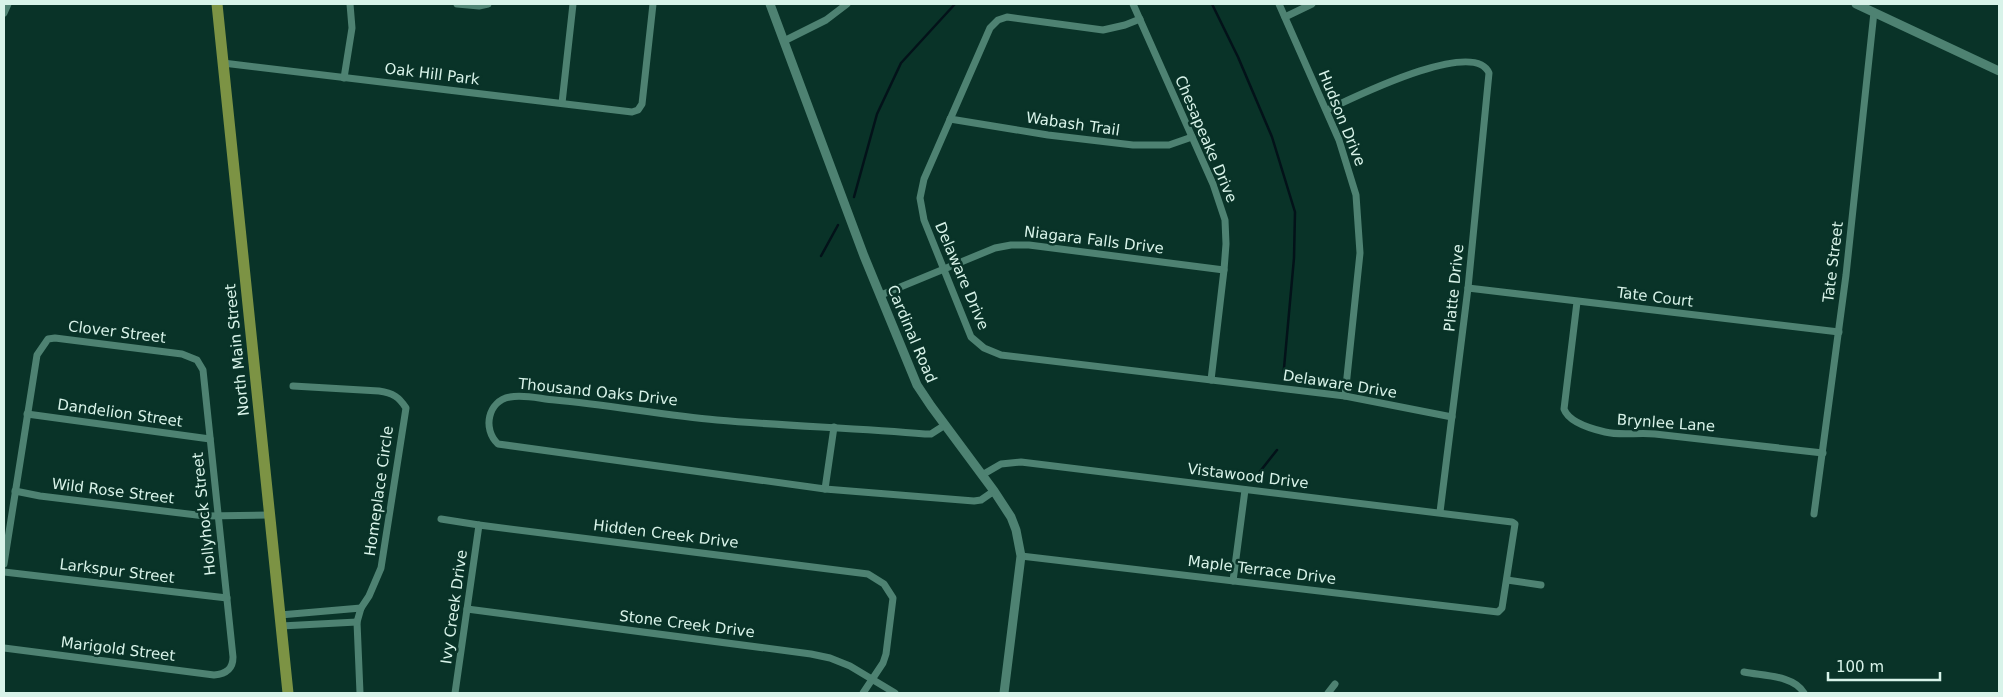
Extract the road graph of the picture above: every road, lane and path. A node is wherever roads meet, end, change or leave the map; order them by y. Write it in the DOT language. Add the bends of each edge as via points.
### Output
graph roads {
  1 [pos="8,4"];
  2 [pos="217,4"];
  3 [pos="350,4"];
  4 [pos="457,4"];
  5 [pos="488,4"];
  6 [pos="573,4"];
  7 [pos="653,4"];
  8 [pos="770,4"];
  9 [pos="847,4"];
  10 [pos="1133,4"];
  11 [pos="1279,4"];
  12 [pos="1312,4"];
  13 [pos="1856,4"];
  14 [pos="4,12"];
  15 [pos="1874,12"];
  16 [pos="1285,17"];
  17 [pos="1140,19"];
  18 [pos="784,40"];
  19 [pos="223,63"];
  20 [pos="1999,71"];
  21 [pos="344,78"];
  22 [pos="562,103"];
  23 [pos="1327,110"];
  24 [pos="950,119"];
  25 [pos="1192,137"];
  26 [pos="1224,270"];
  27 [pos="943,271"];
  28 [pos="1468,288"];
  29 [pos="881,295"];
  30 [pos="1577,302"];
  31 [pos="1838,332"];
  32 [pos="193,358"];
  33 [pos="1211,380"];
  34 [pos="293,386"];
  35 [pos="1345,396"];
  36 [pos="27,414"];
  37 [pos="1452,417"];
  38 [pos="945,425"];
  39 [pos="834,427"];
  40 [pos="210,439"];
  41 [pos="1823,453"];
  42 [pos="982,475"];
  43 [pos="825,489"];
  44 [pos="1245,490"];
  45 [pos="15,491"];
  46 [pos="994,491"];
  47 [pos="1440,512"];
  48 [pos="1814,514"];
  49 [pos="269,515"];
  50 [pos="219,516"];
  51 [pos="441,519"];
  52 [pos="480,525"];
  53 [pos="1020,556"];
  54 [pos="4,564"];
  55 [pos="4,572"];
  56 [pos="1233,580"];
  57 [pos="1507,580"];
  58 [pos="1541,585"];
  59 [pos="227,598"];
  60 [pos="361,608"];
  61 [pos="467,609"];
  62 [pos="322,612"];
  63 [pos="281,621"];
  64 [pos="357,622"];
  65 [pos="322,623"];
  66 [pos="4,648"];
  67 [pos="228,670"];
  68 [pos="1744,672"];
  69 [pos="872,680"];
  70 [pos="1335,684"];
  71 [pos="288,693"];
  72 [pos="360,693"];
  73 [pos="458,693"];
  74 [pos="863,693"];
  75 [pos="895,693"];
  76 [pos="1004,693"];
  77 [pos="1328,693"];
  78 [pos="1804,693"];
  1 -- 14 [label="street"];
  2 -- 19 [label="main road, North Main Street"];
  3 -- 21 [label="street" via="352,28"];
  4 -- 5 [label="street"];
  6 -- 22 [label="street"];
  7 -- 22 [label="street, Oak Hill Park" via="642,104 638,110 632,112"];
  8 -- 18 [label="street, Cardinal Road"];
  9 -- 18 [label="street" via="826,20"];
  10 -- 17 [label="street, Chesapeake Drive"];
  11 -- 16 [label="street, Hudson Drive"];
  12 -- 16 [label="street"];
  13 -- 15 [label="street"];
  15 -- 20 [label="street"];
  15 -- 31 [label="street, Tate Street"];
  16 -- 23 [label="street, Hudson Drive"];
  17 -- 24 [label="street, Delaware Drive" via="1103,30 1007,17 998,20 990,28"];
  17 -- 25 [label="street, Chesapeake Drive"];
  18 -- 29 [label="street, Cardinal Road"];
  19 -- 21 [label="street, Oak Hill Park"];
  19 -- 49 [label="main road, North Main Street"];
  21 -- 22 [label="street, Oak Hill Park"];
  23 -- 28 [label="street, Platte Drive" via="1402,76 1433,66 1473,62 1486,67 1489,73"];
  23 -- 35 [label="street, Hudson Drive" via="1349,168 1359,224 1360,253"];
  24 -- 25 [label="street, Wabash Trail" via="1134,145 1168,145"];
  24 -- 27 [label="street, Delaware Drive" via="924,179 920,198 924,220"];
  25 -- 26 [label="street, Chesapeake Drive" via="1225,220"];
  26 -- 27 [label="street, Niagara Falls Drive" via="1011,245 994,248"];
  26 -- 33 [label="street, Chesapeake Drive"];
  27 -- 29 [label="street, Niagara Falls Drive"];
  27 -- 33 [label="street, Delaware Drive" via="971,337 993,352"];
  28 -- 30 [label="street, Tate Court"];
  28 -- 37 [label="street, Platte Drive"];
  29 -- 38 [label="street, Cardinal Road" via="917,385"];
  30 -- 31 [label="street, Tate Court"];
  30 -- 41 [label="street, Brynlee Lane" via="1564,409 1571,420 1617,434 1651,433"];
  31 -- 41 [label="street, Tate Street"];
  32 -- 36 [label="street, Clover Street" via="182,354 48,339 38,355"];
  32 -- 40 [label="street, Hollyhock Street" via="203,370"];
  33 -- 35 [label="street, Delaware Drive"];
  34 -- 60 [label="street, Homeplace Circle" via="392,393 406,408 381,568 370,596"];
  35 -- 37 [label="street, Delaware Drive"];
  36 -- 40 [label="street, Dandelion Street"];
  36 -- 45 [label="street"];
  37 -- 47 [label="street, Platte Drive"];
  38 -- 39 [label="street, Thousand Oaks Drive" via="931,434"];
  38 -- 42 [label="street, Cardinal Road"];
  39 -- 43 [label="street"];
  39 -- 43 [label="street, Thousand Oaks Drive" via="715,420 511,396 495,404 490,412 489,425 498,444"];
  40 -- 50 [label="street, Hollyhock Street"];
  41 -- 48 [label="street, Tate Street"];
  42 -- 44 [label="street, Vistawood Drive" via="1000,464 1021,462"];
  42 -- 46 [label="street, Cardinal Road"];
  43 -- 46 [label="street, Thousand Oaks Drive" via="974,500 981,500"];
  44 -- 47 [label="street, Vistawood Drive"];
  44 -- 56 [label="street"];
  45 -- 50 [label="street, Wild Rose Street"];
  45 -- 54 [label="street"];
  46 -- 53 [label="street, Cardinal Road" via="1014,524"];
  47 -- 57 [label="street, Vistawood Drive" via="1514,522"];
  49 -- 50 [label="street, Wild Rose Street"];
  49 -- 63 [label="main road, North Main Street"];
  50 -- 59 [label="street, Hollyhock Street"];
  51 -- 52 [label="street, Hidden Creek Drive"];
  52 -- 61 [label="street, Ivy Creek Drive"];
  52 -- 69 [label="street, Hidden Creek Drive" via="868,574 884,584 893,598 889,643 883,663"];
  53 -- 56 [label="street, Maple Terrace Drive"];
  53 -- 76 [label="street, Cardinal Road"];
  55 -- 59 [label="street, Larkspur Street"];
  56 -- 57 [label="street, Maple Terrace Drive" via="1499,611"];
  57 -- 58 [label="street"];
  59 -- 67 [label="street, Hollyhock Street" via="233,657"];
  60 -- 62 [label="street"];
  60 -- 64 [label="street, Homeplace Circle"];
  61 -- 69 [label="street, Stone Creek Drive" via="811,654 850,666"];
  61 -- 73 [label="street, Ivy Creek Drive"];
  62 -- 63 [label="street"];
  62 -- 65 [label="street"];
  63 -- 65 [label="street"];
  63 -- 71 [label="main road, North Main Street"];
  64 -- 65 [label="street"];
  64 -- 72 [label="street, Homeplace Circle"];
  66 -- 67 [label="street, Marigold Street" via="214,675"];
  68 -- 78 [label="street" via="1792,682"];
  69 -- 74 [label="street"];
  69 -- 75 [label="street, Stone Creek Drive"];
  70 -- 77 [label="street"];
}
